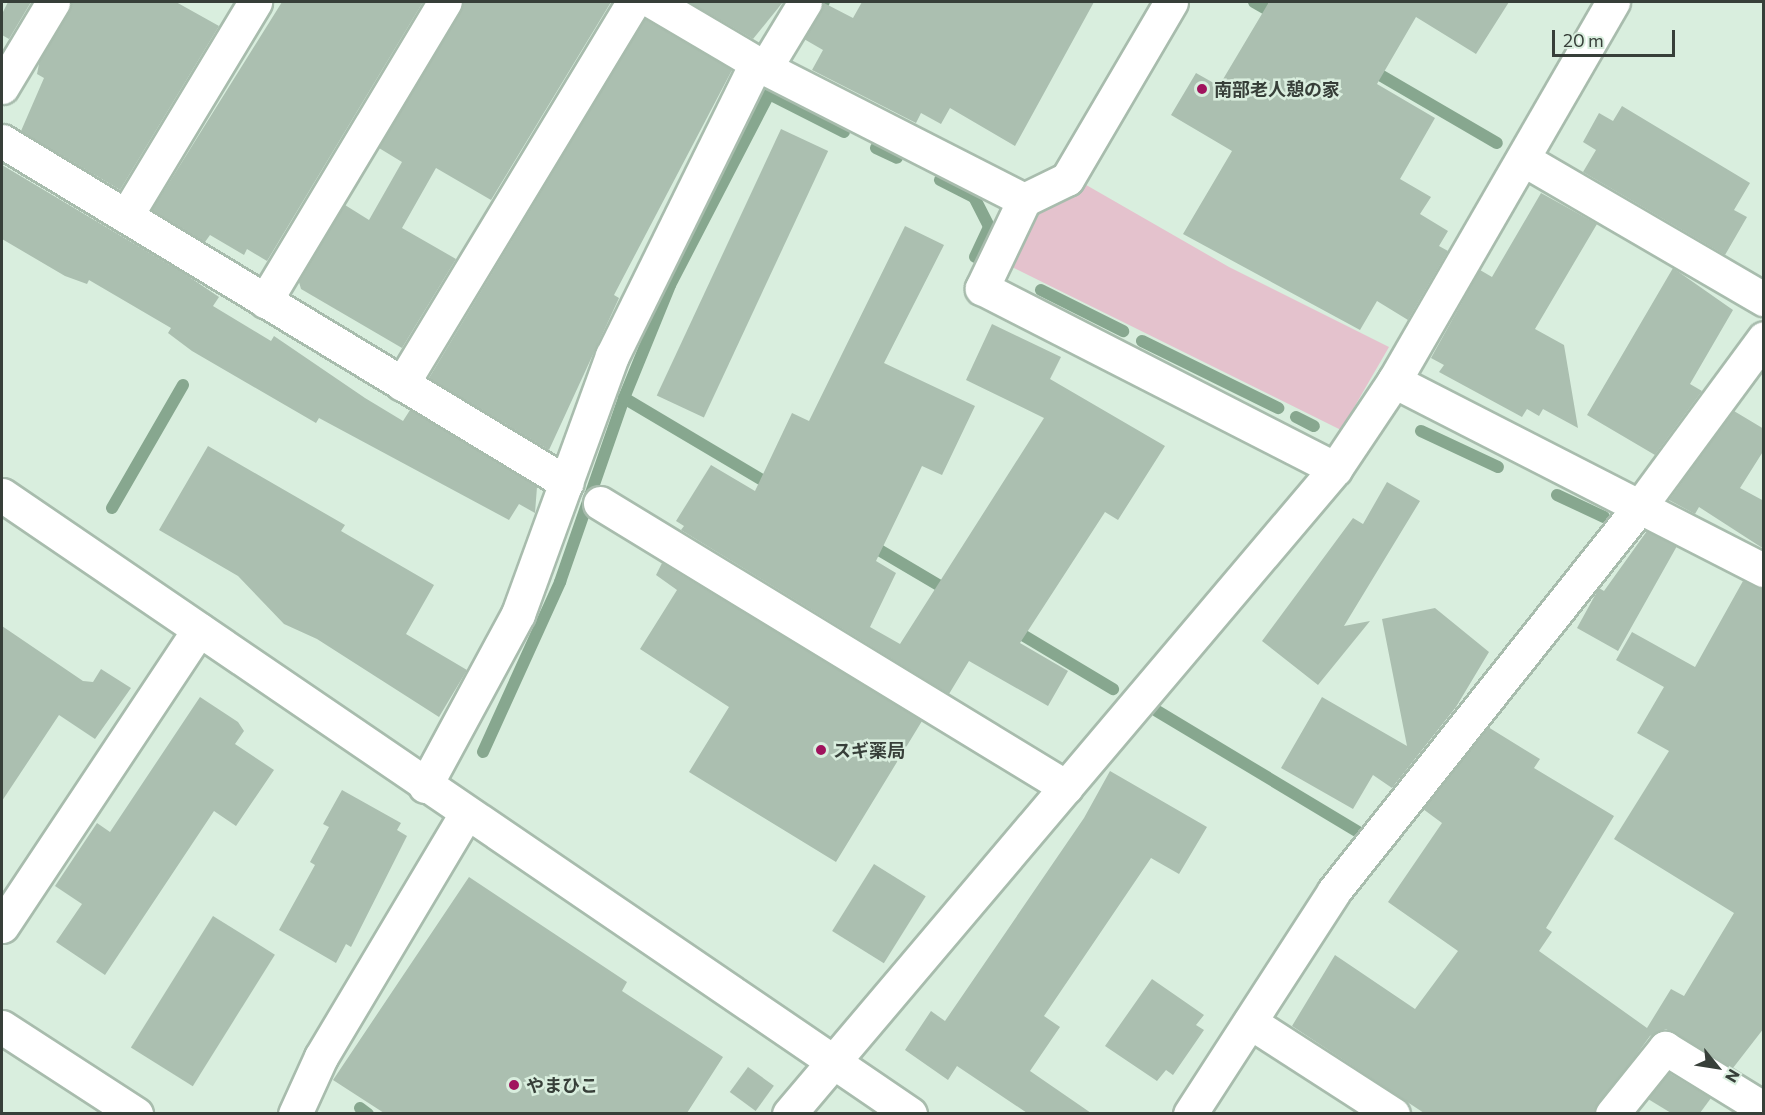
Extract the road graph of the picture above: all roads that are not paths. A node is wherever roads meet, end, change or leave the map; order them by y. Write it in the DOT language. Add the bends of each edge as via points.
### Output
graph roads {
  1 [pos="53,2"];
  2 [pos="255,2"];
  3 [pos="445,2"];
  4 [pos="633,2"];
  5 [pos="653,2"];
  6 [pos="805,2"];
  7 [pos="1171,2"];
  8 [pos="1614,2"];
  9 [pos="760,65"];
  10 [pos="2,87"];
  11 [pos="2,141"];
  12 [pos="1523,159"];
  13 [pos="1024,200"];
  14 [pos="126,216"];
  15 [pos="1764,299"];
  16 [pos="265,301"];
  17 [pos="1764,338"];
  18 [pos="1394,381"];
  19 [pos="402,384"];
  20 [pos="1335,469"];
  21 [pos="567,483"];
  22 [pos="2,495"];
  23 [pos="600,503"];
  24 [pos="1638,509"];
  25 [pos="1764,570"];
  26 [pos="199,630"];
  27 [pos="425,786"];
  28 [pos="1066,787"];
  29 [pos="466,814"];
  30 [pos="2,926"];
  31 [pos="1250,1022"];
  32 [pos="2,1027"];
  33 [pos="833,1061"];
  34 [pos="1764,1108"];
  35 [pos="135,1113"];
  36 [pos="295,1113"];
  37 [pos="789,1113"];
  38 [pos="910,1113"];
  39 [pos="1191,1113"];
  40 [pos="1392,1113"];
  41 [pos="1612,1113"];
  1 -- 10 [label="street"];
  2 -- 14 [label="street"];
  3 -- 16 [label="street"];
  4 -- 19 [label="street"];
  5 -- 9 [label="street"];
  6 -- 9 [label="street"];
  7 -- 13 [label="street" via="1067,179"];
  8 -- 12 [label="street"];
  9 -- 13 [label="street"];
  9 -- 21 [label="street" via="612,356"];
  11 -- 14 [label="street"];
  12 -- 15 [label="street"];
  12 -- 18 [label="street"];
  13 -- 20 [label="street" via="982,288"];
  14 -- 16 [label="street"];
  16 -- 19 [label="street"];
  17 -- 24 [label="street"];
  18 -- 20 [label="street"];
  18 -- 24 [label="street"];
  19 -- 21 [label="street"];
  20 -- 28 [label="street"];
  21 -- 27 [label="street" via="518,614"];
  22 -- 26 [label="street"];
  23 -- 28 [label="street"];
  24 -- 25 [label="street"];
  24 -- 31 [label="street" via="1334,891"];
  26 -- 27 [label="street"];
  26 -- 30 [label="street"];
  27 -- 29 [label="street"];
  28 -- 33 [label="street"];
  29 -- 33 [label="street"];
  29 -- 36 [label="street" via="321,1056"];
  31 -- 39 [label="street"];
  31 -- 40 [label="street"];
  32 -- 35 [label="street"];
  33 -- 37 [label="street"];
  33 -- 38 [label="street"];
  34 -- 41 [label="street" via="1665,1048"];
}
